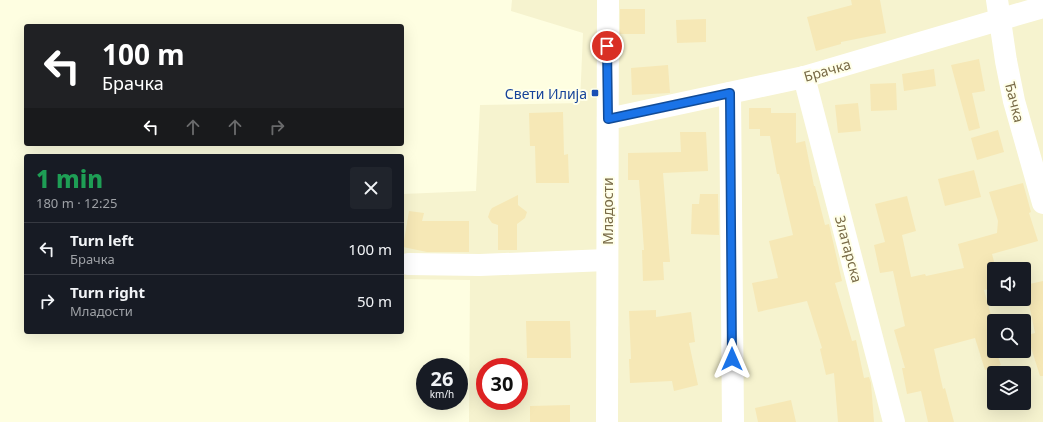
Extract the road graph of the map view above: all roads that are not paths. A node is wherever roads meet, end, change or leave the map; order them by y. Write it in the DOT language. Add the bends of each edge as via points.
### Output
graph roads {
  1 [pos="608,0"];
  2 [pos="1043,7"];
  3 [pos="999,10"];
  4 [pos="804,77"];
  5 [pos="730,93"];
  6 [pos="608,119"];
  7 [pos="1043,203"];
  8 [pos="607,260"];
  9 [pos="408,264"];
  10 [pos="607,422"];
  11 [pos="733,422"];
  12 [pos="894,422"];
  1 -- 6 [label="street, Младости"];
  2 -- 3 [label="street, Брачка"];
  3 -- 4 [label="street, Брачка"];
  3 -- 7 [label="street, Ђачка" via="1014,101"];
  4 -- 5 [label="street, Брачка"];
  4 -- 12 [label="street, Златарска"];
  5 -- 6 [label="street, Брачка"];
  5 -- 11 [label="street"];
  6 -- 8 [label="street, Младости"];
  8 -- 9 [label="street" via="480,265"];
  8 -- 10 [label="street, Младости"];
}
